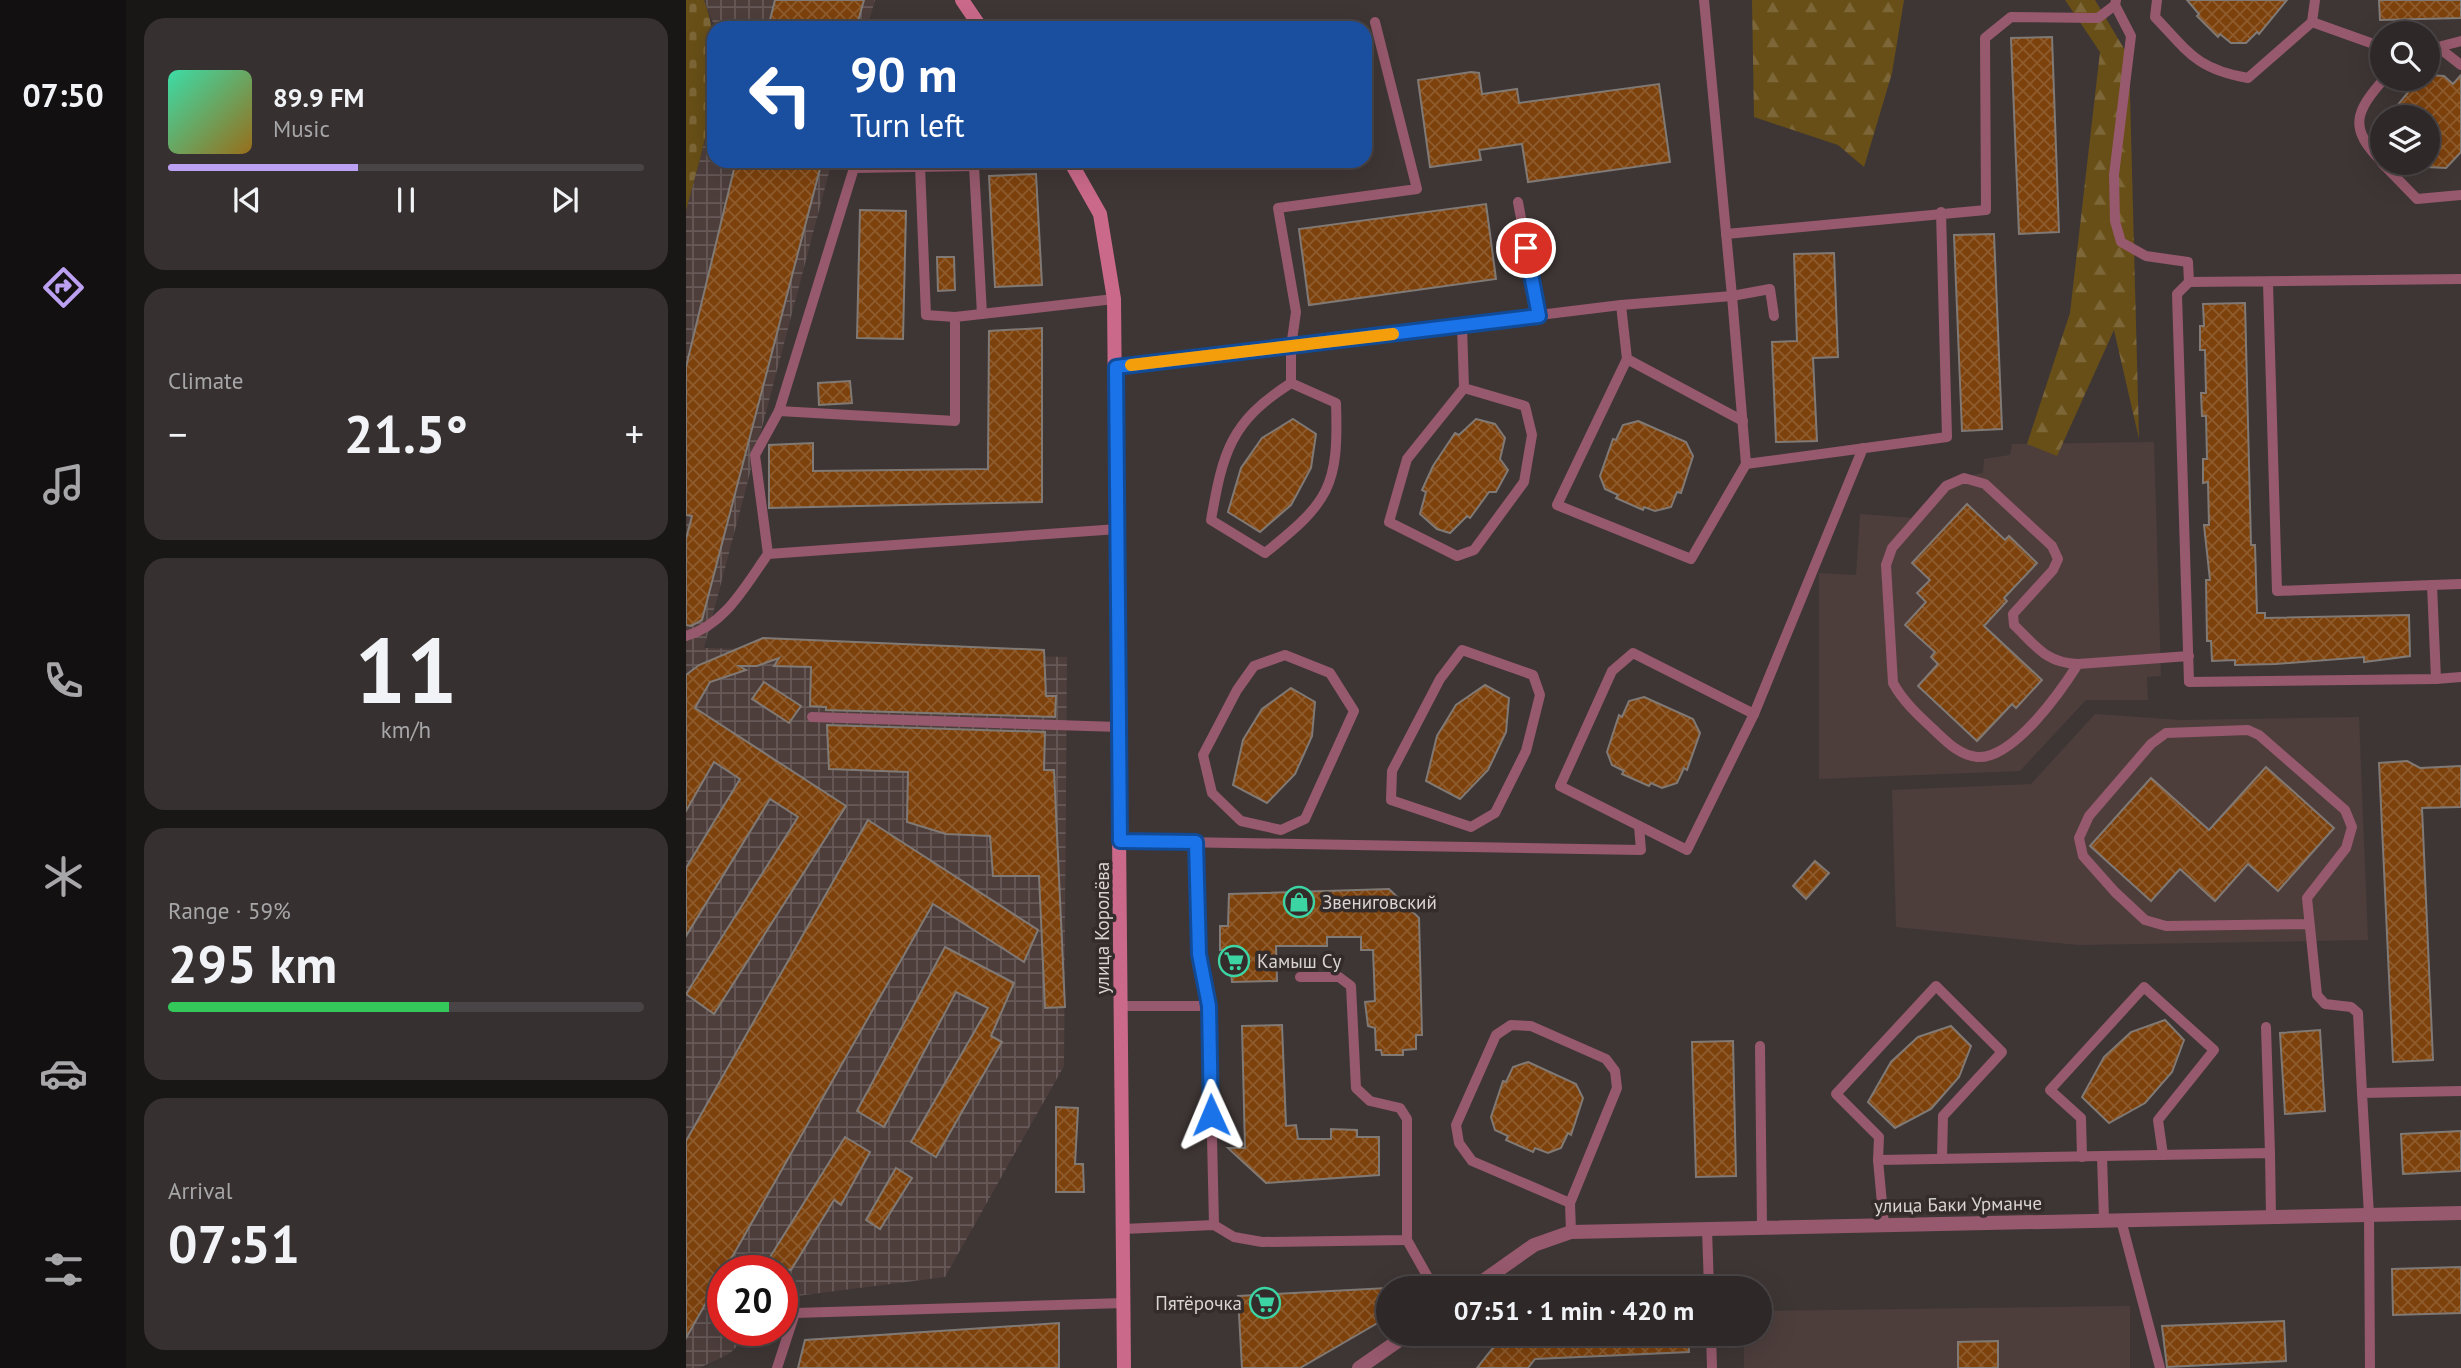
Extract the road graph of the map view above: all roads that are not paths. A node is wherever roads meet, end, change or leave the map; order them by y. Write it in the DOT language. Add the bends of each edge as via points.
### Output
graph roads {
  1 [pos="962,0"];
  2 [pos="1704,0"];
  3 [pos="2157,0"];
  4 [pos="2315,0"];
  5 [pos="2116,3"];
  6 [pos="976,21"];
  7 [pos="1375,22"];
  8 [pos="2312,22"];
  9 [pos="2461,41"];
  10 [pos="2370,43"];
  11 [pos="2440,44"];
  12 [pos="2440,51"];
  13 [pos="2461,65"];
  14 [pos="2374,91"];
  15 [pos="2370,150"];
  16 [pos="854,168"];
  17 [pos="920,168"];
  18 [pos="978,168"];
  19 [pos="1074,168"];
  20 [pos="2395,175"];
  21 [pos="2461,195"];
  22 [pos="1518,202"];
  23 [pos="1941,212"];
  24 [pos="1726,233"];
  25 [pos="2461,279"];
  26 [pos="2189,282"];
  27 [pos="2267,283"];
  28 [pos="1732,296"];
  29 [pos="1114,299"];
  30 [pos="1621,305"];
  31 [pos="982,314"];
  32 [pos="1539,316"];
  33 [pos="1774,316"];
  34 [pos="955,317"];
  35 [pos="1462,326"];
  36 [pos="1291,347"];
  37 [pos="1627,359"];
  38 [pos="1116,367"];
  39 [pos="1292,383"];
  40 [pos="1464,388"];
  41 [pos="779,411"];
  42 [pos="1743,421"];
  43 [pos="1863,448"];
  44 [pos="1746,464"];
  45 [pos="1118,530"];
  46 [pos="768,554"];
  47 [pos="2461,584"];
  48 [pos="2432,585"];
  49 [pos="686,636"];
  50 [pos="2189,656"];
  51 [pos="2078,664"];
  52 [pos="2461,677"];
  53 [pos="2436,679"];
  54 [pos="1754,714"];
  55 [pos="812,718"];
  56 [pos="1119,727"];
  57 [pos="1639,826"];
  58 [pos="1471,827"];
  59 [pos="1281,830"];
  60 [pos="1120,841"];
  61 [pos="1196,842"];
  62 [pos="1275,844"];
  63 [pos="1468,848"];
  64 [pos="2309,925"];
  65 [pos="1300,977"];
  66 [pos="1121,1006"];
  67 [pos="1209,1006"];
  68 [pos="2266,1027"];
  69 [pos="1760,1046"];
  70 [pos="2461,1091"];
  71 [pos="2362,1093"];
  72 [pos="2270,1153"];
  73 [pos="2163,1155"];
  74 [pos="2102,1156"];
  75 [pos="2082,1157"];
  76 [pos="1942,1159"];
  77 [pos="1878,1160"];
  78 [pos="1570,1203"];
  79 [pos="2461,1213"];
  80 [pos="2369,1215"];
  81 [pos="2271,1217"];
  82 [pos="2104,1220"];
  83 [pos="2121,1220"];
  84 [pos="1214,1224"];
  85 [pos="1884,1225"];
  86 [pos="1762,1228"];
  87 [pos="1123,1229"];
  88 [pos="1707,1229"];
  89 [pos="1571,1232"];
  90 [pos="1407,1240"];
  91 [pos="1427,1276"];
  92 [pos="1490,1276"];
  93 [pos="1709,1276"];
  94 [pos="1124,1303"];
  95 [pos="1391,1346"];
  96 [pos="1711,1346"];
  97 [pos="777,1368"];
  98 [pos="1124,1368"];
  99 [pos="1359,1368"];
  100 [pos="1712,1368"];
  101 [pos="2160,1368"];
  102 [pos="2370,1368"];
  1 -- 6 [label="street"];
  2 -- 24 [label="lane"];
  3 -- 8 [label="lane" via="2155,17 2198,63 2248,78"];
  4 -- 8 [label="lane"];
  5 -- 23 [label="lane" via="2098,18 2011,17 1984,38 1986,210"];
  5 -- 26 [label="lane" via="2131,36 2114,175 2115,221 2121,242 2146,256 2188,262"];
  7 -- 36 [label="lane" via="1417,189 1278,208 1296,312"];
  8 -- 10 [label="lane"];
  9 -- 11 [label="lane"];
  12 -- 13 [label="lane"];
  14 -- 15 [label="lane" via="2362,105 2358,124"];
  16 -- 41 [label="lane"];
  17 -- 34 [label="lane" via="926,315"];
  18 -- 31 [label="lane"];
  19 -- 29 [label="street, улица Королёва" via="1100,214"];
  20 -- 21 [label="lane" via="2417,198"];
  22 -- 32 [label="lane"];
  23 -- 24 [label="lane"];
  23 -- 43 [label="lane" via="1947,438"];
  24 -- 28 [label="lane"];
  25 -- 27 [label="lane"];
  26 -- 27 [label="lane"];
  26 -- 50 [label="lane" via="2177,294"];
  27 -- 48 [label="lane" via="2277,591"];
  28 -- 30 [label="lane"];
  28 -- 33 [label="lane" via="1770,289"];
  28 -- 42 [label="lane"];
  29 -- 31 [label="lane"];
  29 -- 38 [label="street, улица Королёва"];
  30 -- 32 [label="lane"];
  30 -- 37 [label="lane"];
  31 -- 34 [label="lane"];
  32 -- 35 [label="lane"];
  34 -- 41 [label="lane" via="955,421"];
  35 -- 36 [label="lane"];
  35 -- 40 [label="lane"];
  36 -- 38 [label="lane"];
  36 -- 39 [label="lane"];
  37 -- 42 [label="lane"];
  37 -- 44 [label="lane" via="1557,505 1691,559"];
  38 -- 45 [label="street, улица Королёва"];
  39 -- 39 [label="lane" via="1336,403 1337,439 1330,486 1308,519 1265,553 1211,520 1220,467 1236,431 1263,401"];
  40 -- 40 [label="lane" via="1525,406 1532,435 1524,482 1474,550 1457,556 1389,522 1408,459"];
  41 -- 46 [label="lane" via="755,454"];
  42 -- 44 [label="lane"];
  43 -- 44 [label="lane"];
  43 -- 54 [label="lane"];
  45 -- 46 [label="lane"];
  45 -- 56 [label="street, улица Королёва"];
  46 -- 49 [label="lane" via="728,611"];
  47 -- 48 [label="lane"];
  48 -- 53 [label="lane"];
  50 -- 51 [label="lane"];
  50 -- 53 [label="lane" via="2189,682"];
  51 -- 51 [label="lane" via="2048,657 2014,625 2013,614 2053,570 2058,559 2052,546 1985,484 1964,478 1946,486 1892,548 1886,565 1893,683 1901,698 1955,749 1976,757 1991,755 2010,746 2063,688"];
  52 -- 53 [label="lane"];
  54 -- 57 [label="lane" via="1686,850"];
  54 -- 57 [label="lane" via="1633,653 1612,671 1560,786"];
  55 -- 56 [label="lane"];
  56 -- 60 [label="street, улица Королёва"];
  57 -- 63 [label="lane" via="1642,850"];
  58 -- 58 [label="lane" via="1495,813 1526,751 1541,695 1532,675 1462,649 1440,679 1392,771 1391,800"];
  58 -- 63 [label="lane"];
  59 -- 59 [label="lane" via="1305,819 1354,711 1330,673 1285,654 1254,666 1203,755 1212,793 1241,821"];
  59 -- 62 [label="lane"];
  60 -- 61 [label="lane"];
  60 -- 66 [label="street, улица Королёва"];
  61 -- 62 [label="lane"];
  61 -- 67 [label="lane" via="1199,954"];
  62 -- 63 [label="lane"];
  64 -- 64 [label="lane" via="2166,926 2146,920 2083,856 2079,838 2089,816 2151,744 2166,733 2248,730 2344,810 2352,827 2346,848 2307,898"];
  64 -- 71 [label="lane" via="2317,995 2325,1004 2351,1007 2358,1013"];
  65 -- 90 [label="lane" via="1339,976 1352,986 1356,1088 1370,1101 1400,1108 1407,1119"];
  66 -- 67 [label="lane"];
  66 -- 87 [label="street, улица Королёва"];
  67 -- 84 [label="lane"];
  68 -- 72 [label="lane"];
  69 -- 86 [label="lane"];
  70 -- 71 [label="lane"];
  71 -- 80 [label="lane"];
  72 -- 73 [label="lane"];
  72 -- 81 [label="lane"];
  73 -- 74 [label="lane"];
  73 -- 75 [label="lane" via="2158,1120 2214,1050 2144,987 2050,1090 2081,1118"];
  74 -- 75 [label="lane"];
  74 -- 82 [label="lane"];
  75 -- 76 [label="lane"];
  76 -- 77 [label="lane"];
  76 -- 77 [label="lane" via="1942,1116 2002,1052 1936,986 1836,1094 1880,1137"];
  77 -- 85 [label="lane"];
  78 -- 78 [label="lane" via="1617,1088 1615,1071 1606,1059 1531,1026 1511,1025 1496,1035 1456,1125 1459,1143 1472,1161"];
  78 -- 89 [label="lane"];
  79 -- 80 [label="street, улица Баки Урманче"];
  80 -- 81 [label="street, улица Баки Урманче"];
  80 -- 102 [label="lane"];
  81 -- 83 [label="street, улица Баки Урманче"];
  82 -- 83 [label="street, улица Баки Урманче"];
  82 -- 85 [label="street, улица Баки Урманче"];
  83 -- 101 [label="lane"];
  84 -- 87 [label="lane"];
  84 -- 90 [label="lane" via="1234,1237 1262,1242"];
  85 -- 86 [label="street, улица Баки Урманче"];
  86 -- 88 [label="street, улица Баки Урманче"];
  87 -- 94 [label="street, улица Королёва"];
  88 -- 89 [label="street, улица Баки Урманче"];
  88 -- 93 [label="lane"];
  89 -- 92 [label="street, улица Баки Урманче" via="1534,1245"];
  90 -- 91 [label="lane"];
  94 -- 97 [label="lane" via="795,1312"];
  94 -- 98 [label="street, улица Королёва"];
  95 -- 99 [label="street"];
  96 -- 100 [label="lane"];
}
